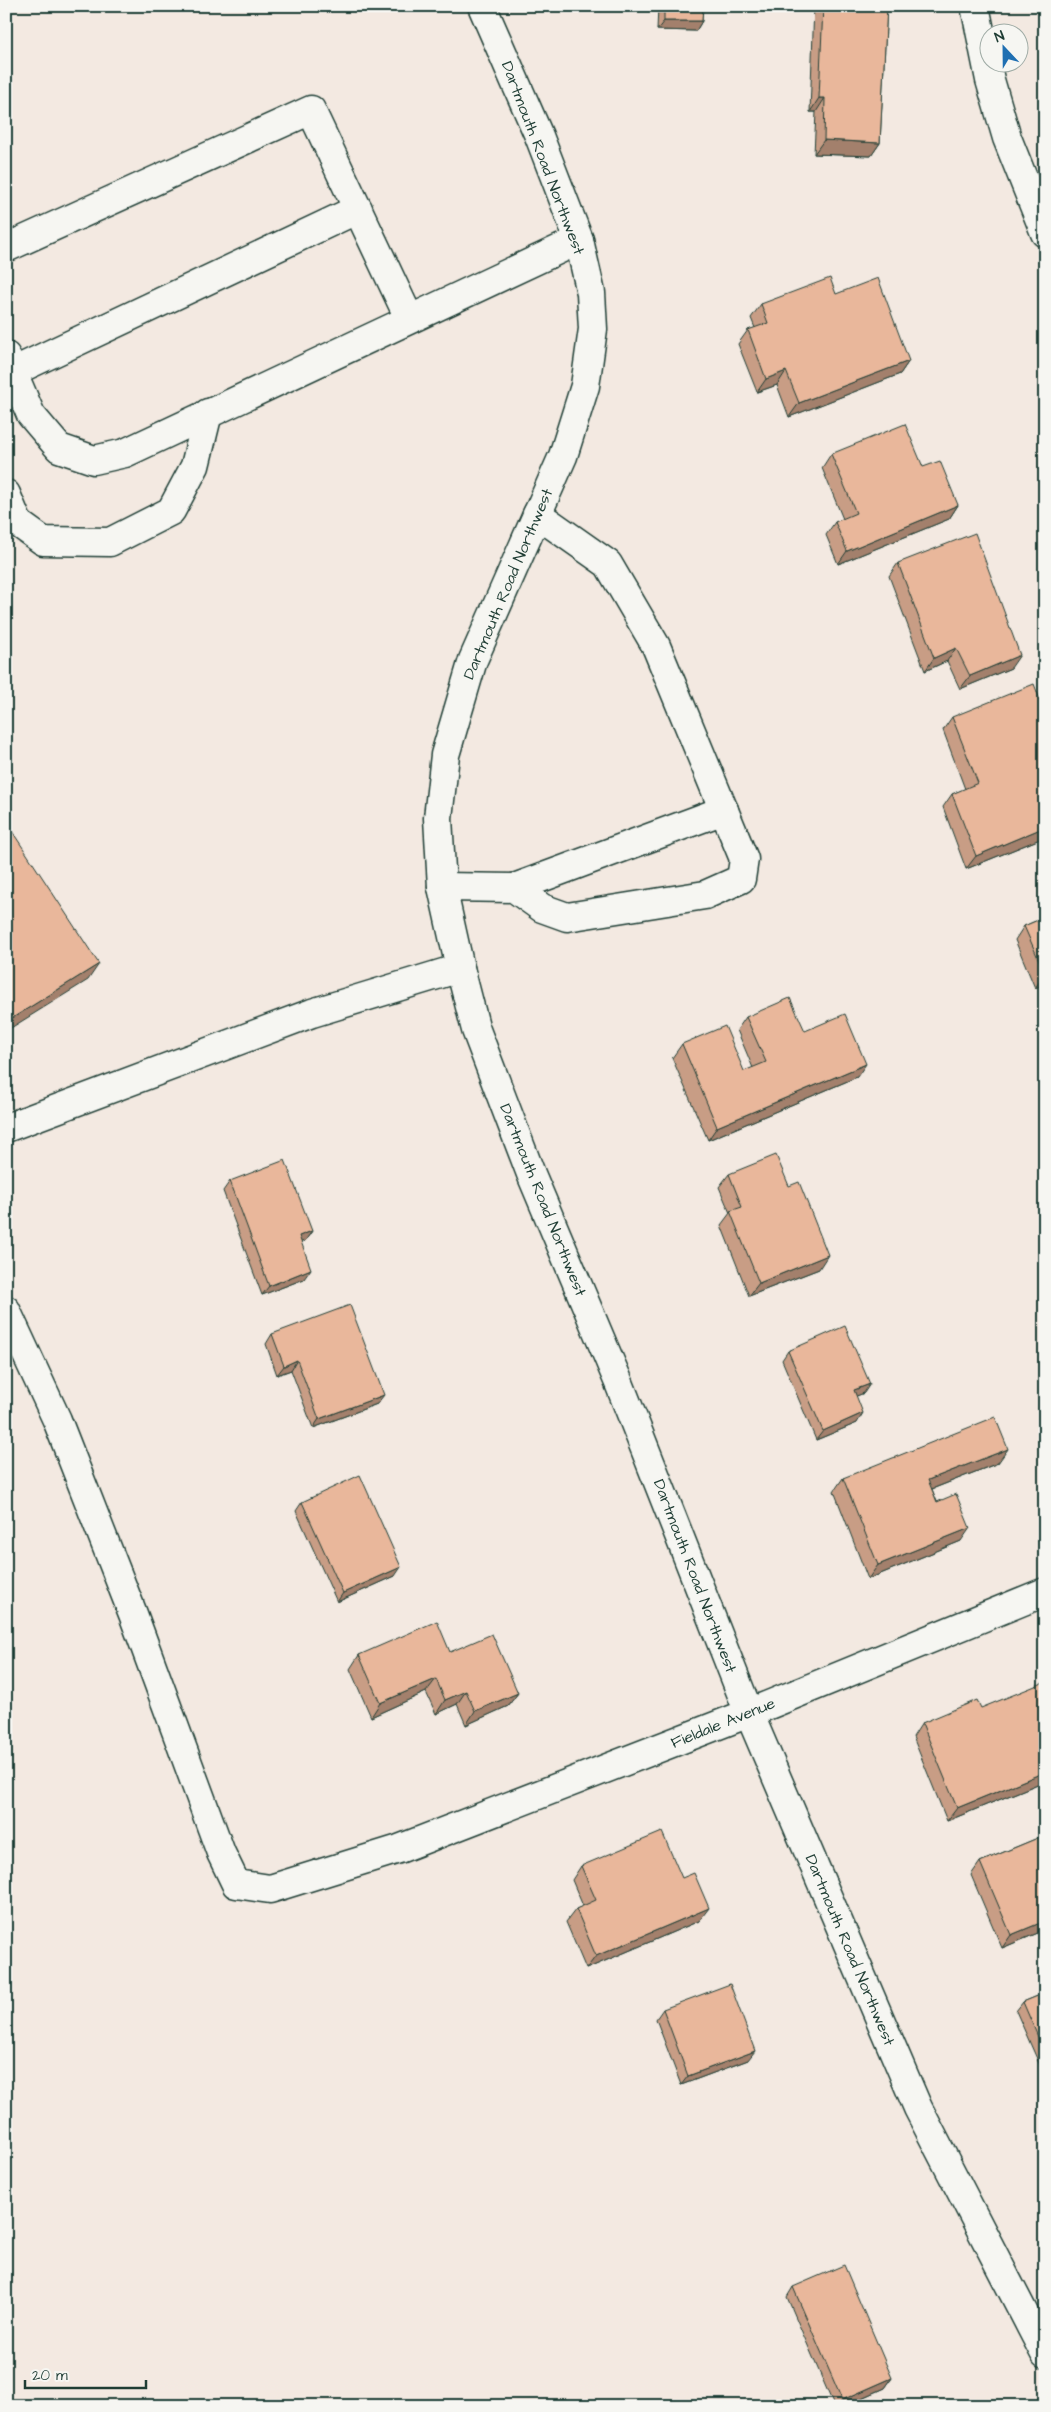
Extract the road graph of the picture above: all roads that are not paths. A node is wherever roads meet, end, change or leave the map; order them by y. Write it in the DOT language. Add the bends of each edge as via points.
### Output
graph roads {
  1 [pos="482,6"];
  2 [pos="976,6"];
  3 [pos="358,209"];
  4 [pos="1045,233"];
  5 [pos="579,240"];
  6 [pos="6,248"];
  7 [pos="409,318"];
  8 [pos="8,368"];
  9 [pos="208,413"];
  10 [pos="6,494"];
  11 [pos="537,514"];
  12 [pos="724,810"];
  13 [pos="442,887"];
  14 [pos="514,888"];
  15 [pos="460,968"];
  16 [pos="6,1128"];
  17 [pos="6,1310"];
  18 [pos="1045,1592"];
  19 [pos="749,1713"];
  20 [pos="1045,2354"];
  1 -- 5 [label="street, Dartmouth Road Northwest" via="539,136"];
  2 -- 4 [label="street" via="990,80 1007,138"];
  3 -- 6 [label="street" via="311,110"];
  3 -- 7 [label="street"];
  3 -- 8 [label="street"];
  5 -- 7 [label="street"];
  5 -- 11 [label="street, Dartmouth Road Northwest" via="591,293 593,329 585,386 563,456"];
  7 -- 9 [label="street"];
  8 -- 9 [label="street" via="31,415 59,448 94,460 125,453"];
  9 -- 10 [label="street" via="195,466 171,511 110,542 43,541 18,523"];
  11 -- 12 [label="street" via="608,564 656,646"];
  11 -- 13 [label="street, Dartmouth Road Northwest" via="473,660 445,755 438,818"];
  12 -- 14 [label="street"];
  12 -- 14 [label="street" via="744,859 741,878 705,895 567,917 542,908"];
  13 -- 14 [label="street"];
  13 -- 15 [label="street, Dartmouth Road Northwest"];
  15 -- 16 [label="street" via="312,1013"];
  15 -- 19 [label="street, Dartmouth Road Northwest" via="476,1030 527,1165 619,1383"];
  17 -- 19 [label="street, Fieldale Avenue" via="57,1420 221,1853 236,1884 270,1889 399,1849"];
  18 -- 19 [label="street, Fieldale Avenue"];
  19 -- 20 [label="street, Dartmouth Road Northwest" via="918,2108"];
}
